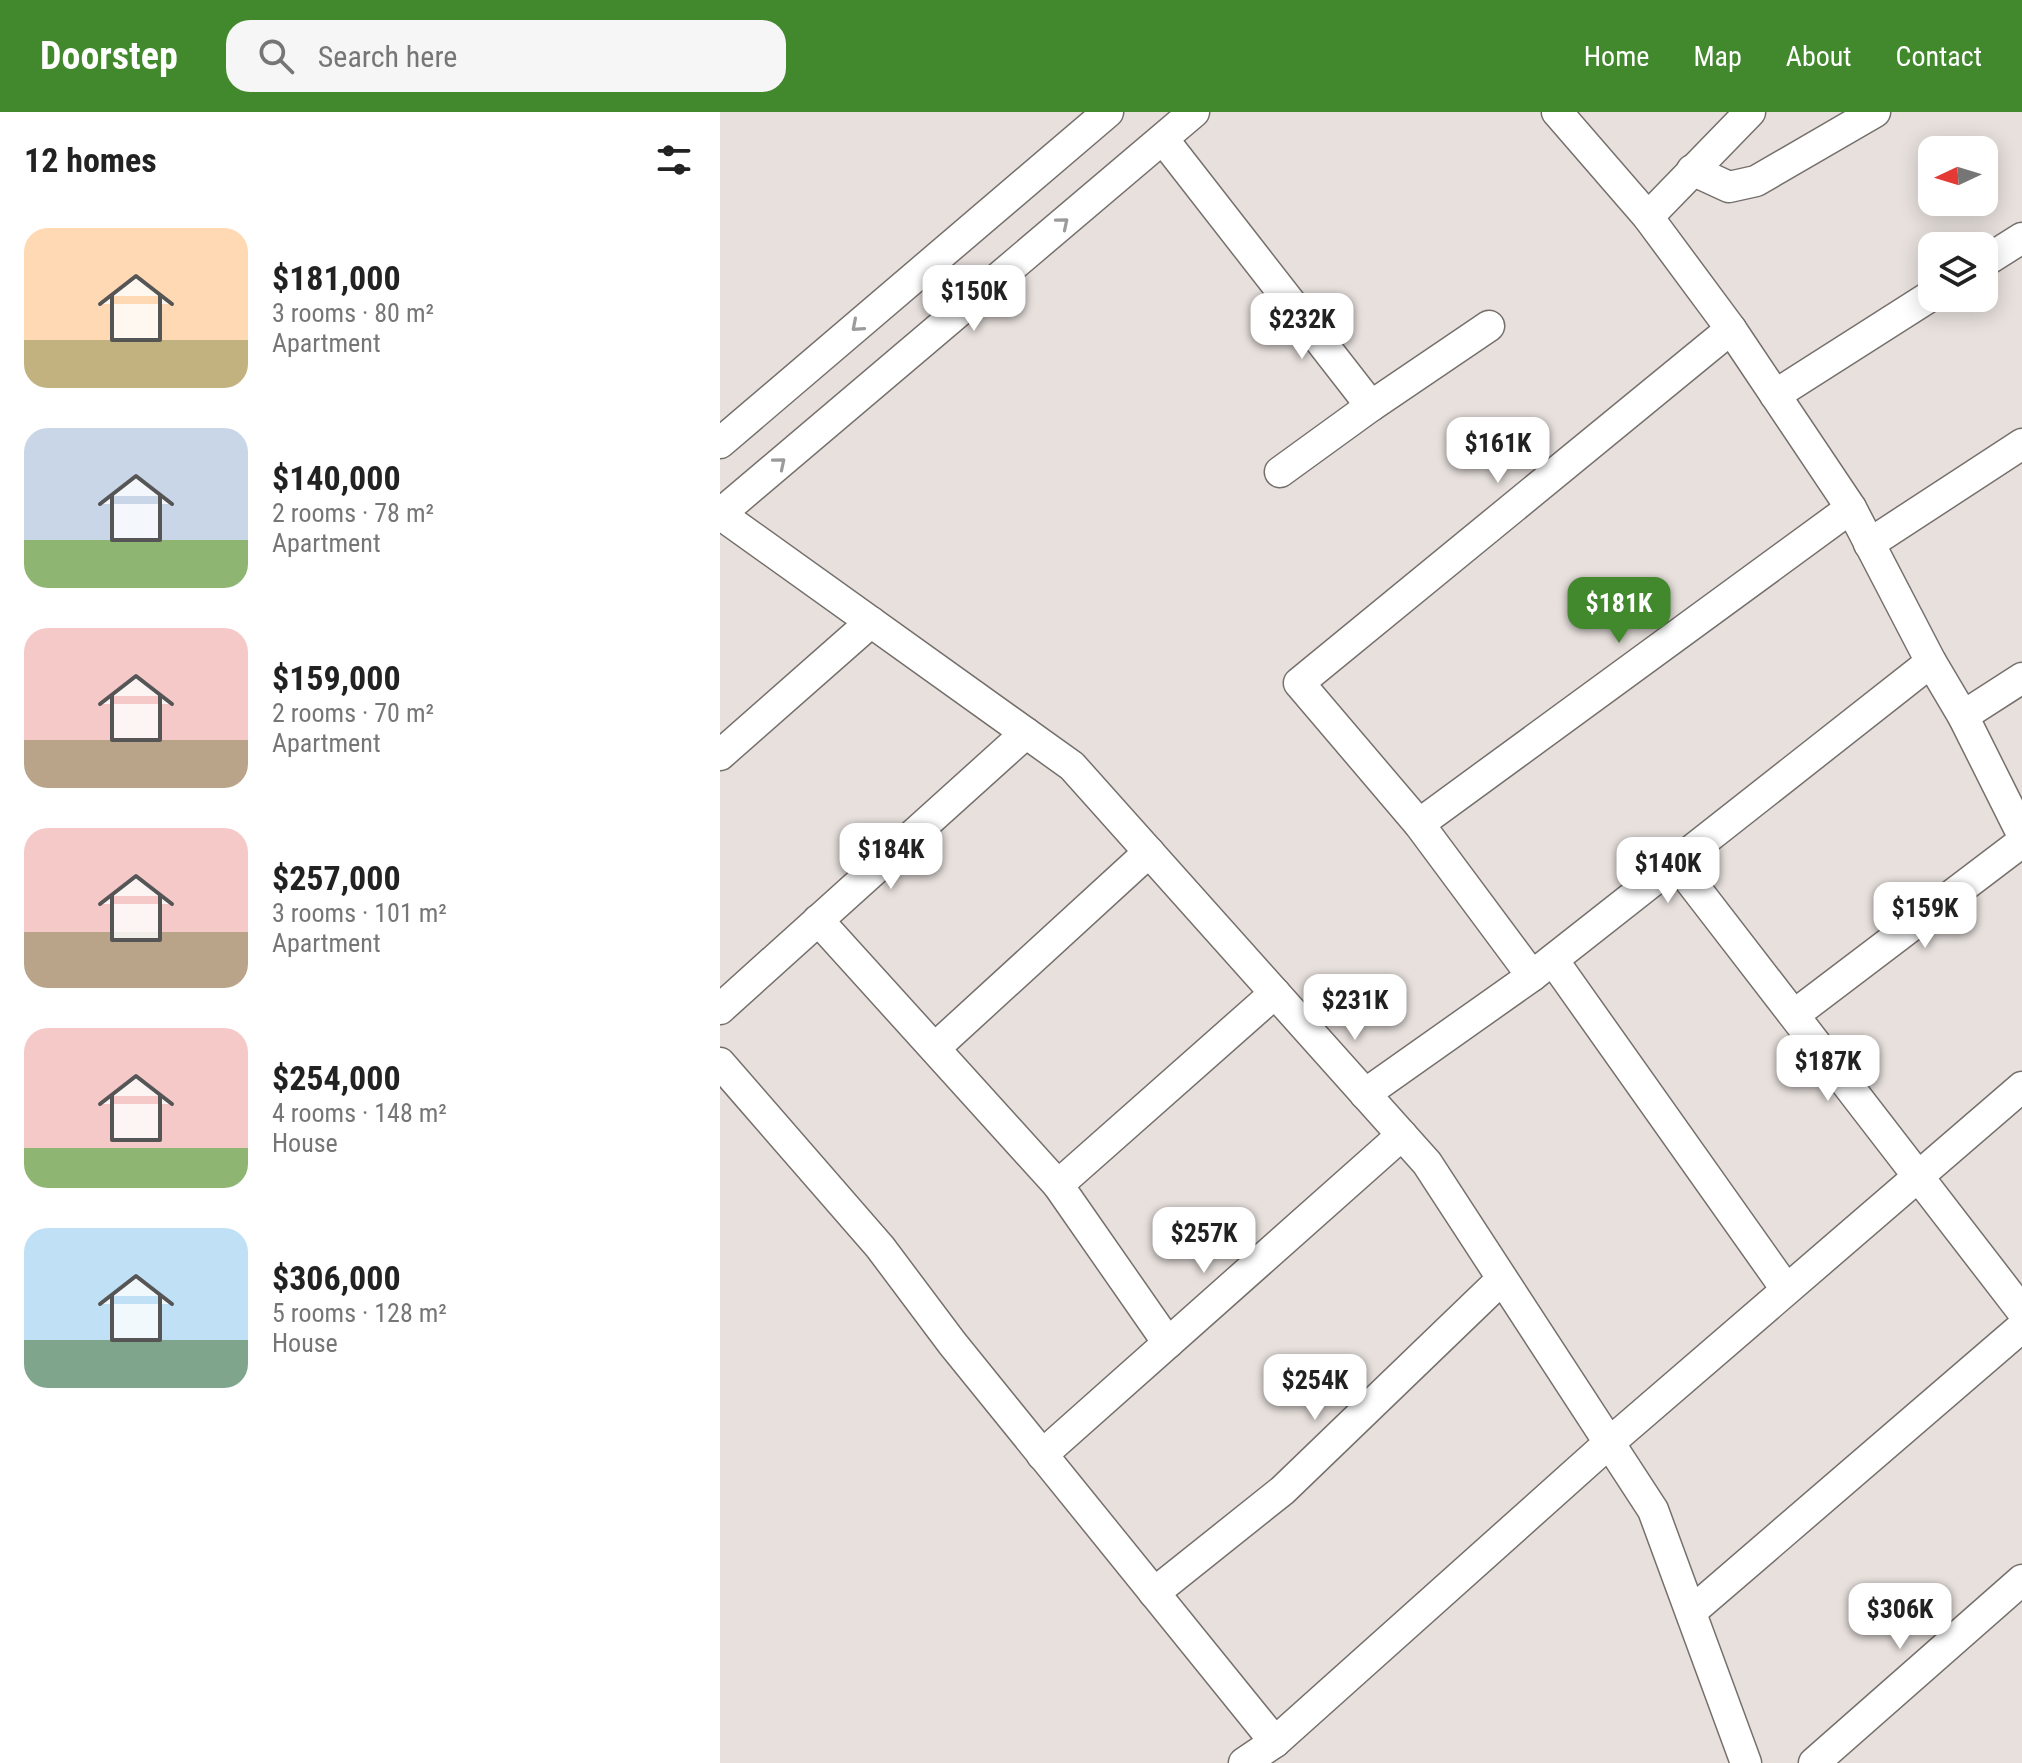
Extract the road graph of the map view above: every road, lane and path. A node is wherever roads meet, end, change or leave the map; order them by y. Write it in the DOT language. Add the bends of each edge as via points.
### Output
graph roads {
  1 [pos="1108,112"];
  2 [pos="1194,112"];
  3 [pos="1557,112"];
  4 [pos="1750,112"];
  5 [pos="1875,112"];
  6 [pos="1163,139"];
  7 [pos="1692,170"];
  8 [pos="1648,217"];
  9 [pos="2022,238"];
  10 [pos="1998,253"];
  11 [pos="1918,304"];
  12 [pos="1489,326"];
  13 [pos="1731,329"];
  14 [pos="1775,395"];
  15 [pos="1371,406"];
  16 [pos="720,443"];
  17 [pos="2022,444"];
  18 [pos="1280,472"];
  19 [pos="1851,508"];
  20 [pos="720,514"];
  21 [pos="1869,544"];
  22 [pos="871,622"];
  23 [pos="1931,662"];
  24 [pos="2022,678"];
  25 [pos="1963,716"];
  26 [pos="1026,733"];
  27 [pos="720,755"];
  28 [pos="1419,824"];
  29 [pos="2022,834"];
  30 [pos="2022,842"];
  31 [pos="1149,852"];
  32 [pos="1677,864"];
  33 [pos="818,920"];
  34 [pos="1542,968"];
  35 [pos="1275,993"];
  36 [pos="720,1009"];
  37 [pos="1794,1015"];
  38 [pos="935,1048"];
  39 [pos="720,1063"];
  40 [pos="2022,1087"];
  41 [pos="1365,1094"];
  42 [pos="1402,1135"];
  43 [pos="1918,1175"];
  44 [pos="1058,1185"];
  45 [pos="1502,1279"];
  46 [pos="1786,1289"];
  47 [pos="2022,1311"];
  48 [pos="2022,1327"];
  49 [pos="1168,1343"];
  50 [pos="1609,1443"];
  51 [pos="1042,1455"];
  52 [pos="2022,1580"];
  53 [pos="1154,1593"];
  54 [pos="1691,1612"];
  55 [pos="1275,1742"];
  56 [pos="1244,1763"];
  57 [pos="1746,1763"];
  58 [pos="1814,1763"];
  1 -- 16 [label="street, one-way"];
  2 -- 6 [label="street"];
  3 -- 8 [label="street"];
  4 -- 7 [label="street"];
  5 -- 7 [label="street" via="1756,181 1729,187"];
  6 -- 15 [label="street"];
  20 -- 6 [label="street, one-way"];
  7 -- 8 [label="street"];
  8 -- 13 [label="street"];
  9 -- 10 [label="street"];
  11 -- 14 [label="street"];
  12 -- 15 [label="street"];
  13 -- 14 [label="street"];
  13 -- 28 [label="street" via="1299,683"];
  14 -- 19 [label="street"];
  15 -- 18 [label="street"];
  17 -- 21 [label="street"];
  19 -- 21 [label="street"];
  19 -- 28 [label="street"];
  20 -- 22 [label="street"];
  21 -- 23 [label="street"];
  22 -- 26 [label="street"];
  22 -- 27 [label="street"];
  23 -- 25 [label="street"];
  23 -- 32 [label="street"];
  24 -- 25 [label="street"];
  25 -- 29 [label="street"];
  26 -- 31 [label="street" via="1072,766"];
  26 -- 33 [label="street"];
  28 -- 34 [label="street"];
  30 -- 37 [label="street"];
  31 -- 35 [label="street"];
  31 -- 38 [label="street"];
  32 -- 34 [label="street"];
  32 -- 37 [label="street"];
  33 -- 36 [label="street"];
  33 -- 38 [label="street"];
  34 -- 41 [label="street"];
  34 -- 46 [label="street"];
  35 -- 41 [label="street"];
  35 -- 44 [label="street"];
  37 -- 43 [label="street"];
  38 -- 44 [label="street"];
  39 -- 51 [label="street" via="880,1247"];
  40 -- 43 [label="street"];
  41 -- 42 [label="street"];
  42 -- 45 [label="street" via="1427,1163"];
  42 -- 49 [label="street"];
  43 -- 46 [label="street"];
  43 -- 47 [label="street"];
  44 -- 49 [label="street"];
  45 -- 50 [label="street"];
  45 -- 53 [label="street" via="1283,1490"];
  46 -- 50 [label="street"];
  48 -- 54 [label="street"];
  49 -- 51 [label="street"];
  50 -- 54 [label="street" via="1653,1510"];
  50 -- 55 [label="street"];
  51 -- 53 [label="street"];
  52 -- 58 [label="street"];
  53 -- 55 [label="street"];
  54 -- 57 [label="street"];
  55 -- 56 [label="street"];
}
